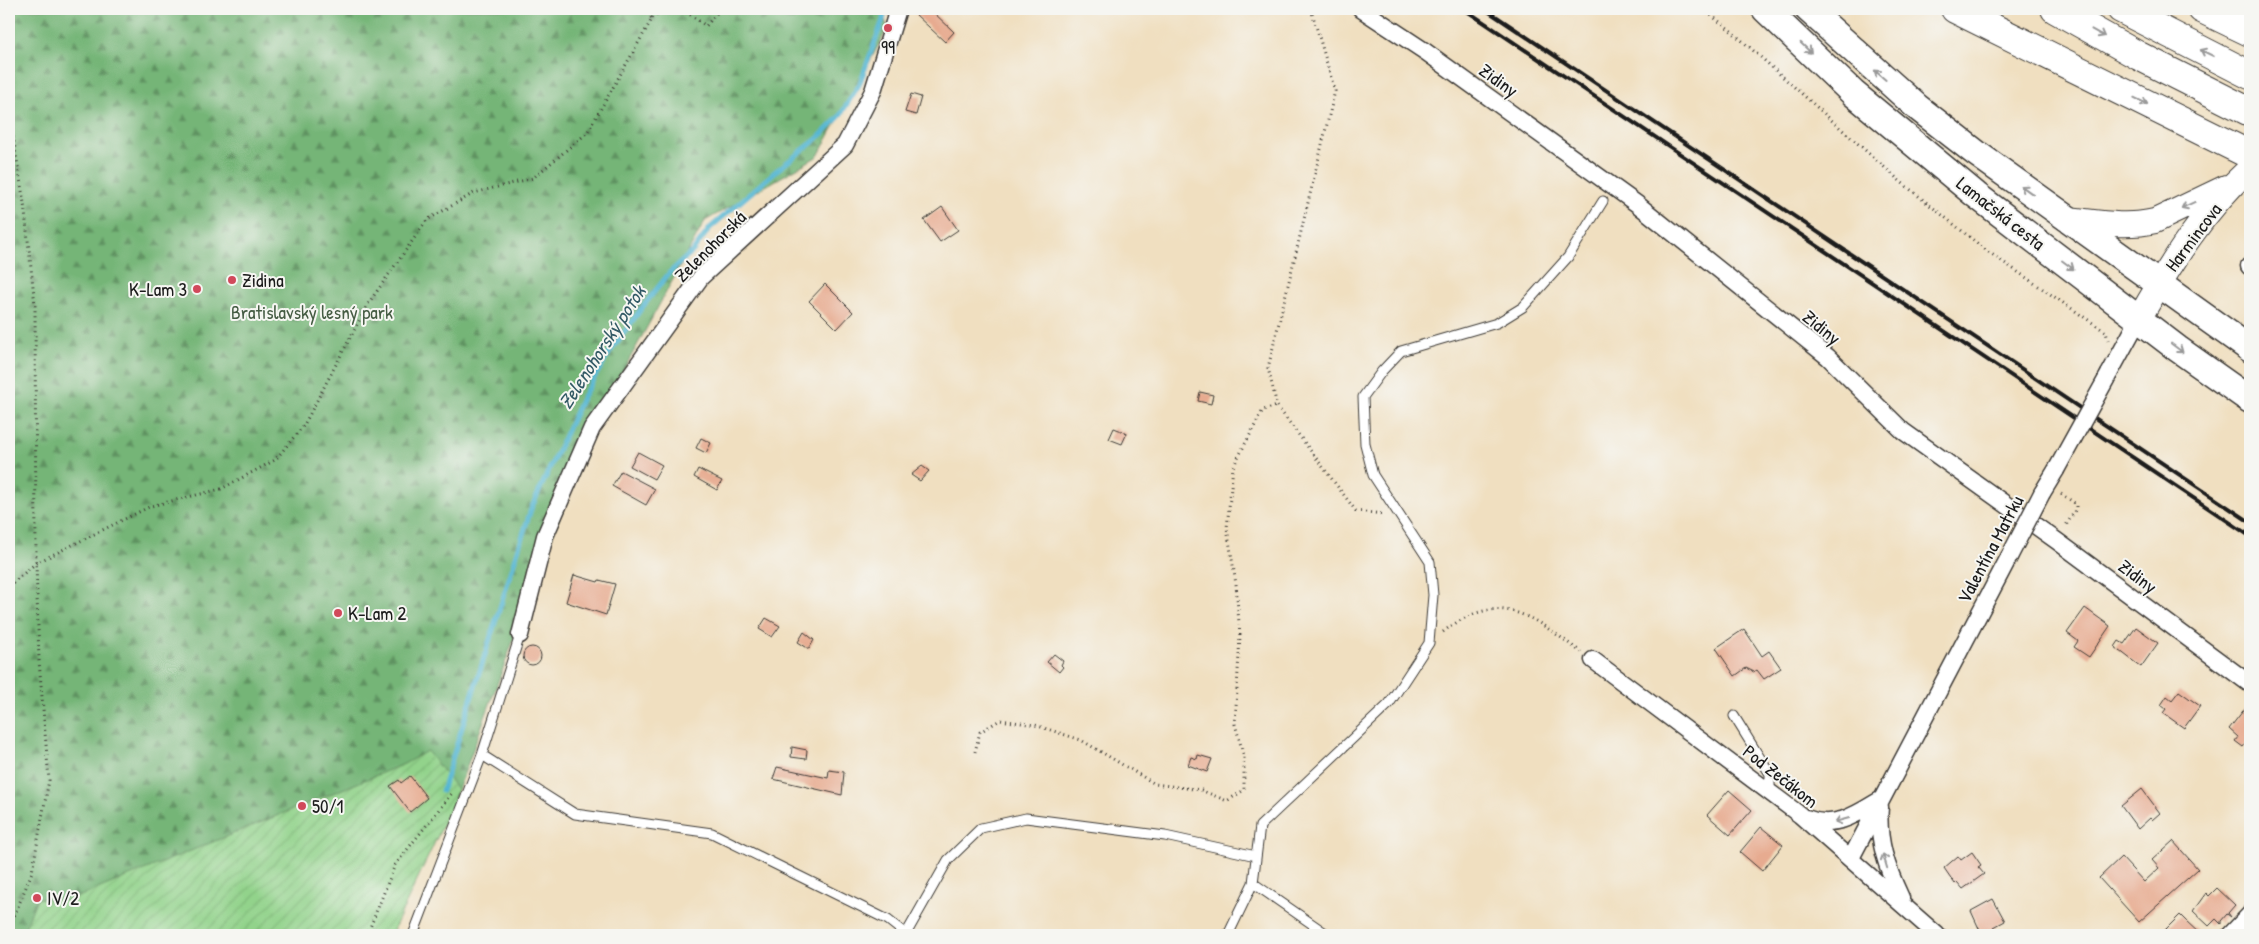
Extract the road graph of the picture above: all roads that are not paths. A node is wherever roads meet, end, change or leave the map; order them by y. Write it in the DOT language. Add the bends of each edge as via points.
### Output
graph roads {
  1 [pos="898,9"];
  2 [pos="1361,9"];
  3 [pos="1765,9"];
  4 [pos="1808,9"];
  5 [pos="1955,9"];
  6 [pos="1993,9"];
  7 [pos="2055,9"];
  8 [pos="2121,9"];
  9 [pos="2202,9"];
  10 [pos="2250,32"];
  11 [pos="2250,75"];
  12 [pos="2097,80"];
  13 [pos="2250,112"];
  14 [pos="2250,155"];
  15 [pos="2250,168"];
  16 [pos="2232,184"];
  17 [pos="1603,201"];
  18 [pos="2067,219"];
  19 [pos="2158,285"];
  20 [pos="2139,319"];
  21 [pos="2250,349"];
  22 [pos="2250,400"];
  23 [pos="520,634"];
  24 [pos="1593,660"];
  25 [pos="2250,684"];
  26 [pos="1734,716"];
  27 [pos="482,755"];
  28 [pos="1770,791"];
  29 [pos="1880,800"];
  30 [pos="1800,815"];
  31 [pos="1256,856"];
  32 [pos="1851,858"];
  33 [pos="1253,883"];
  34 [pos="1905,906"];
  35 [pos="2250,914"];
  36 [pos="413,935"];
  37 [pos="907,935"];
  38 [pos="1228,935"];
  39 [pos="1328,935"];
  40 [pos="1936,935"];
  41 [pos="2230,935"];
  1 -- 23 [label="street, Zelenohorská" via="873,91 846,146 701,277 592,428 545,536"];
  2 -- 25 [label="street, Zidiny" via="1637,204 1828,357 1903,431"];
  3 -- 20 [label="main road, Lamačská cesta, one-way" via="1853,93 1920,149"];
  18 -- 4 [label="main road, Lamačská cesta, one-way" via="1917,107"];
  5 -- 12 [label="highway"];
  6 -- 12 [label="highway"];
  7 -- 13 [label="highway, one-way"];
  11 -- 8 [label="highway, one-way"];
  9 -- 10 [label="highway"];
  12 -- 14 [label="highway, one-way"];
  15 -- 16 [label="street, Harmincova"];
  16 -- 18 [label="street, one-way" via="2144,223 2124,225"];
  16 -- 19 [label="street, Harmincova" via="2184,245"];
  17 -- 31 [label="lane" via="1568,257 1523,307 1497,323 1401,351 1363,397 1365,444 1373,475 1430,562 1433,595 1429,643 1388,704 1260,826"];
  18 -- 19 [label="main road, Lamačská cesta"];
  19 -- 20 [label="street, Harmincova"];
  19 -- 21 [label="main road, Lamačská cesta"];
  20 -- 22 [label="main road, Lamačská cesta, one-way"];
  20 -- 29 [label="street, Valentína Matrku, bridge"];
  23 -- 27 [label="lane"];
  24 -- 28 [label="street, Pod Zečákom"];
  26 -- 28 [label="lane" via="1770,774"];
  27 -- 36 [label="lane"];
  27 -- 37 [label="lane" via="575,814 712,833 888,920"];
  28 -- 30 [label="street, Pod Zečákom"];
  29 -- 30 [label="street, one-way" via="1838,822 1813,821"];
  29 -- 32 [label="street, Valentína Matrku"];
  34 -- 29 [label="street, Valentína Matrku, one-way" via="1889,872 1879,838"];
  30 -- 32 [label="street, Pod Zečákom"];
  31 -- 33 [label="lane"];
  31 -- 37 [label="lane" via="1166,836 1026,818 981,828 948,860"];
  32 -- 34 [label="street, Pod Zečákom"];
  33 -- 38 [label="lane"];
  33 -- 39 [label="lane"];
  34 -- 40 [label="street, Pod Zečákom"];
  35 -- 41 [label="street"];
}
